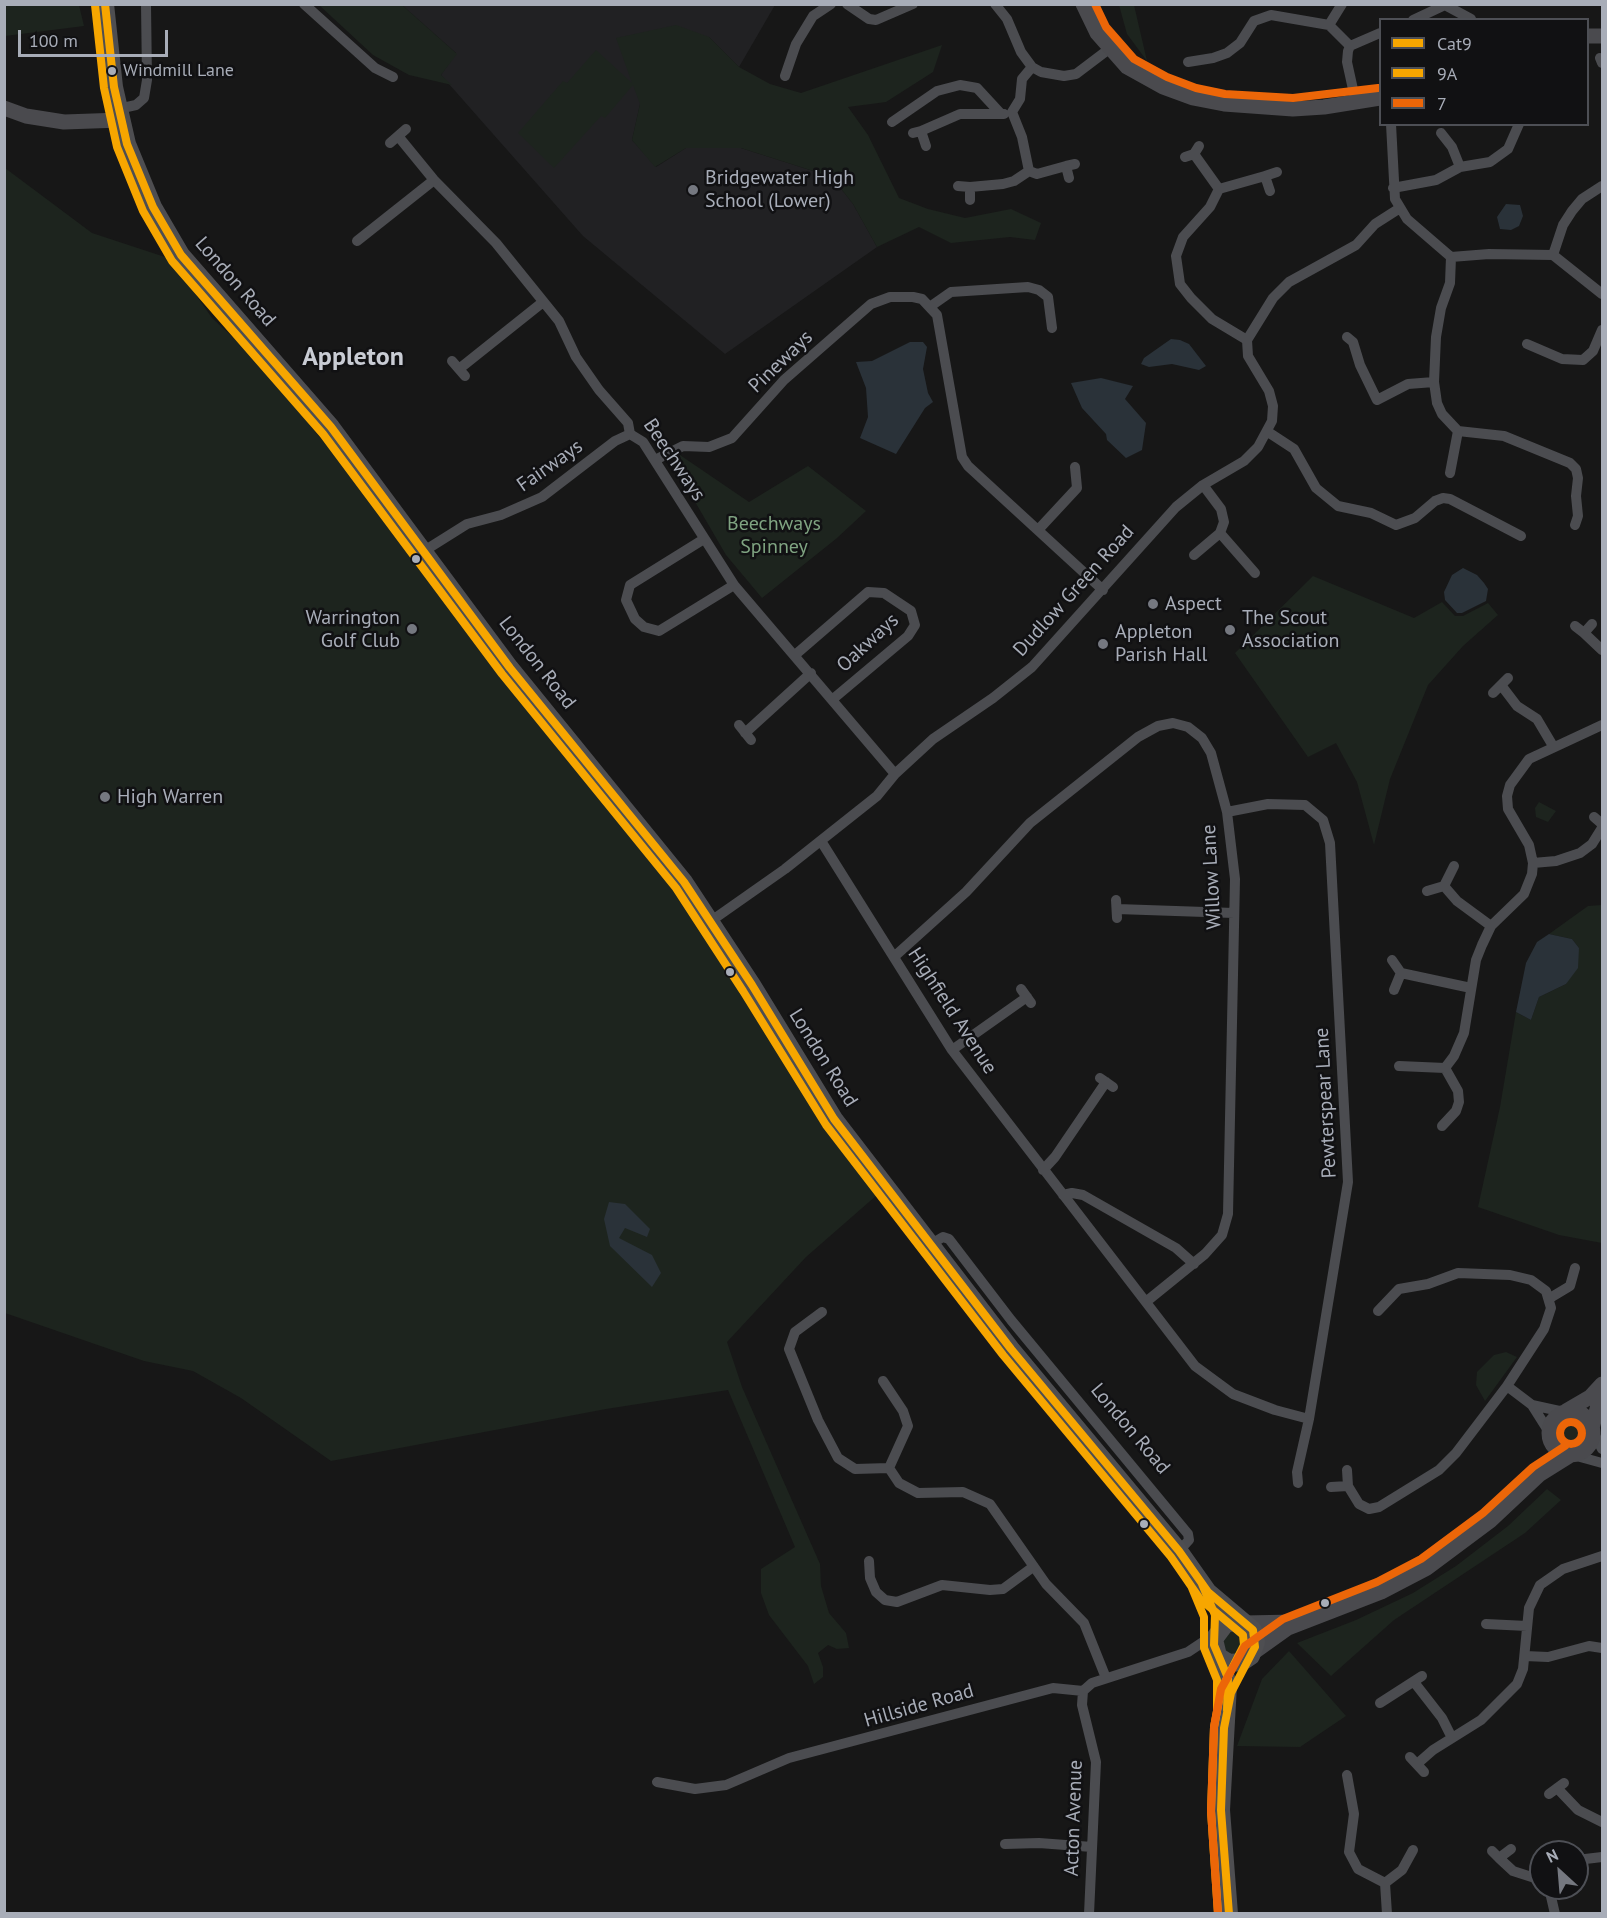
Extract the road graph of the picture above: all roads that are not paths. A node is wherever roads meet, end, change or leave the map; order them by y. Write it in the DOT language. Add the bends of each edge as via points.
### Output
graph roads {
  1 [pos="105,4"];
  2 [pos="146,4"];
  3 [pos="304,4"];
  4 [pos="831,4"];
  5 [pos="847,4"];
  6 [pos="913,4"];
  7 [pos="995,4"];
  8 [pos="1083,4"];
  9 [pos="1341,4"];
  10 [pos="1417,18"];
  11 [pos="1469,18"];
  12 [pos="1329,25"];
  13 [pos="1379,33"];
  14 [pos="1350,46"];
  15 [pos="1109,49"];
  16 [pos="1188,62"];
  17 [pos="1032,67"];
  18 [pos="785,76"];
  19 [pos="393,77"];
  20 [pos="1379,98"];
  21 [pos="1356,103"];
  22 [pos="4,108"];
  23 [pos="1006,113"];
  24 [pos="119,114"];
  25 [pos="892,122"];
  26 [pos="1391,126"];
  27 [pos="1518,126"];
  28 [pos="1441,133"];
  29 [pos="398,136"];
  30 [pos="926,146"];
  31 [pos="1193,153"];
  32 [pos="1460,167"];
  33 [pos="1029,171"];
  34 [pos="1277,172"];
  35 [pos="1265,176"];
  36 [pos="1069,178"];
  37 [pos="434,180"];
  38 [pos="958,186"];
  39 [pos="970,186"];
  40 [pos="1602,186"];
  41 [pos="1393,188"];
  42 [pos="1219,189"];
  43 [pos="1270,191"];
  44 [pos="970,200"];
  45 [pos="1400,208"];
  46 [pos="357,241"];
  47 [pos="1553,255"];
  48 [pos="1451,257"];
  49 [pos="1602,294"];
  50 [pos="543,302"];
  51 [pos="931,306"];
  52 [pos="1052,328"];
  53 [pos="1602,330"];
  54 [pos="1346,337"];
  55 [pos="1247,340"];
  56 [pos="1527,344"];
  57 [pos="459,369"];
  58 [pos="1434,382"];
  59 [pos="1458,431"];
  60 [pos="1268,432"];
  61 [pos="630,435"];
  62 [pos="655,460"];
  63 [pos="1075,467"];
  64 [pos="1450,473"];
  65 [pos="1203,485"];
  66 [pos="1575,525"];
  67 [pos="1038,530"];
  68 [pos="1220,533"];
  69 [pos="1521,536"];
  70 [pos="704,539"];
  71 [pos="424,551"];
  72 [pos="1194,555"];
  73 [pos="1255,573"];
  74 [pos="734,585"];
  75 [pos="1103,590"];
  76 [pos="1592,624"];
  77 [pos="1602,650"];
  78 [pos="795,655"];
  79 [pos="811,674"];
  80 [pos="1501,685"];
  81 [pos="833,699"];
  82 [pos="1602,725"];
  83 [pos="745,733"];
  84 [pos="1553,746"];
  85 [pos="895,774"];
  86 [pos="1227,812"];
  87 [pos="1600,823"];
  88 [pos="821,840"];
  89 [pos="1533,863"];
  90 [pos="1454,866"];
  91 [pos="1444,886"];
  92 [pos="1427,891"];
  93 [pos="1117,909"];
  94 [pos="1234,913"];
  95 [pos="711,921"];
  96 [pos="1491,926"];
  97 [pos="895,956"];
  98 [pos="1392,960"];
  99 [pos="1401,973"];
  100 [pos="1471,988"];
  101 [pos="1394,990"];
  102 [pos="1026,996"];
  103 [pos="952,1050"];
  104 [pos="1399,1066"];
  105 [pos="1445,1068"];
  106 [pos="1106,1082"];
  107 [pos="1442,1126"];
  108 [pos="1043,1170"];
  109 [pos="1063,1195"];
  110 [pos="1194,1264"];
  111 [pos="1575,1268"];
  112 [pos="1550,1298"];
  113 [pos="1147,1301"];
  114 [pos="1379,1304"];
  115 [pos="824,1311"];
  116 [pos="883,1379"];
  117 [pos="1602,1384"];
  118 [pos="1507,1386"];
  119 [pos="1602,1390"];
  120 [pos="1532,1405"];
  121 [pos="1565,1412"];
  122 [pos="1309,1419"];
  123 [pos="1592,1429"];
  124 [pos="1549,1433"];
  125 [pos="1602,1449"];
  126 [pos="1572,1455"];
  127 [pos="1602,1463"];
  128 [pos="889,1468"];
  129 [pos="1347,1470"];
  130 [pos="1298,1483"];
  131 [pos="1529,1484"];
  132 [pos="1348,1486"];
  133 [pos="1331,1487"];
  134 [pos="1602,1556"];
  135 [pos="869,1558"];
  136 [pos="1033,1567"];
  137 [pos="1208,1592"];
  138 [pos="1304,1622"];
  139 [pos="1243,1623"];
  140 [pos="1486,1624"];
  141 [pos="1527,1626"];
  142 [pos="1216,1633"];
  143 [pos="1602,1648"];
  144 [pos="1188,1652"];
  145 [pos="1252,1655"];
  146 [pos="1525,1656"];
  147 [pos="1219,1657"];
  148 [pos="1106,1678"];
  149 [pos="1083,1691"];
  150 [pos="1228,1702"];
  151 [pos="1380,1703"];
  152 [pos="1452,1738"];
  153 [pos="1417,1764"];
  154 [pos="1346,1774"];
  155 [pos="657,1782"];
  156 [pos="1557,1788"];
  157 [pos="1602,1822"];
  158 [pos="1005,1844"];
  159 [pos="1092,1847"];
  160 [pos="1413,1849"];
  161 [pos="1511,1849"];
  162 [pos="1529,1876"];
  163 [pos="1384,1883"];
  164 [pos="1089,1914"];
  165 [pos="1229,1914"];
  166 [pos="1387,1914"];
  1 -- 24 [label="highway, London Road"];
  2 -- 24 [label="street" via="144,98"];
  3 -- 19 [label="street" via="375,68"];
  4 -- 18 [label="street" via="813,16 796,44"];
  5 -- 6 [label="street" via="876,20"];
  7 -- 17 [label="street"];
  8 -- 15 [label="street"];
  9 -- 12 [label="street"];
  10 -- 11 [label="street" via="1445,5"];
  12 -- 14 [label="street"];
  12 -- 16 [label="street" via="1271,15 1261,17 1227,53"];
  13 -- 14 [label="street"];
  14 -- 21 [label="street" via="1347,62"];
  15 -- 17 [label="street" via="1076,74 1051,75"];
  15 -- 21 [label="street" via="1143,77 1193,98 1281,108"];
  17 -- 23 [label="street" via="1022,79 1020,99"];
  20 -- 21 [label="street"];
  22 -- 24 [label="street" via="64,122"];
  23 -- 25 [label="street" via="977,88 950,86"];
  23 -- 30 [label="street" via="960,114 917,132"];
  23 -- 33 [label="street" via="1022,137"];
  24 -- 71 [label="highway, London Road" via="144,190 181,255 331,427"];
  26 -- 41 [label="street"];
  27 -- 32 [label="street" via="1508,149 1490,162"];
  28 -- 32 [label="street"];
  29 -- 37 [label="street, Beechways"];
  31 -- 42 [label="street"];
  32 -- 41 [label="street" via="1436,180"];
  33 -- 36 [label="street" via="1037,174 1070,165"];
  33 -- 39 [label="street" via="1014,181"];
  34 -- 35 [label="street"];
  35 -- 42 [label="street"];
  35 -- 43 [label="street"];
  37 -- 46 [label="street"];
  37 -- 50 [label="street, Beechways" via="473,217"];
  38 -- 39 [label="street"];
  39 -- 44 [label="street"];
  40 -- 47 [label="street" via="1572,211"];
  41 -- 45 [label="street"];
  42 -- 55 [label="street" via="1210,207 1183,237 1176,256 1178,276 1185,292 1204,312"];
  45 -- 48 [label="street" via="1407,219"];
  45 -- 55 [label="street" via="1375,224 1356,245 1289,282 1273,298"];
  47 -- 48 [label="street"];
  47 -- 49 [label="street"];
  48 -- 58 [label="street" via="1450,283 1436,337"];
  50 -- 57 [label="street"];
  50 -- 61 [label="street, Beechways" via="559,321 576,357 599,390 628,423"];
  51 -- 52 [label="street" via="951,292 1028,287 1048,297"];
  51 -- 62 [label="street, Pineways" via="913,297 880,299 784,380 732,438 709,447 682,446"];
  51 -- 67 [label="street" via="940,327 962,457"];
  53 -- 56 [label="street" via="1589,357 1577,362"];
  54 -- 58 [label="street" via="1353,342 1378,404 1408,384"];
  55 -- 60 [label="street" via="1248,356 1273,405"];
  58 -- 59 [label="street" via="1437,404"];
  59 -- 64 [label="street"];
  59 -- 66 [label="street" via="1504,436 1570,463 1578,478"];
  60 -- 65 [label="street, Dudlow Green Road" via="1244,461"];
  60 -- 69 [label="street" via="1294,449 1326,498 1338,506 1371,513 1397,531 1443,498"];
  61 -- 62 [label="street, Beechways" via="640,438"];
  61 -- 71 [label="street, Fairways" via="620,438 542,497 501,515 467,524"];
  62 -- 70 [label="street, Beechways"];
  63 -- 67 [label="street" via="1077,488"];
  65 -- 68 [label="street" via="1221,510 1224,522"];
  65 -- 75 [label="street, Dudlow Green Road" via="1157,525"];
  67 -- 75 [label="street"];
  68 -- 72 [label="street"];
  68 -- 73 [label="street"];
  70 -- 74 [label="street, Beechways"];
  70 -- 74 [label="street" via="630,585 626,600 635,619 644,627 659,631"];
  71 -- 95 [label="highway, London Road" via="510,669 630,813"];
  74 -- 78 [label="street, Beechways"];
  75 -- 85 [label="street, Dudlow Green Road" via="1032,667 933,739"];
  76 -- 77 [label="street" via="1580,630"];
  78 -- 79 [label="street, Beechways"];
  78 -- 81 [label="street, Oakways" via="868,592 884,593 911,611 915,625 908,636"];
  79 -- 81 [label="street, Beechways"];
  79 -- 83 [label="street"];
  80 -- 84 [label="street" via="1517,705 1537,719"];
  81 -- 85 [label="street, Beechways"];
  82 -- 84 [label="street"];
  84 -- 89 [label="street" via="1529,759 1510,785 1507,796 1508,810 1529,845"];
  85 -- 88 [label="street, Dudlow Green Road" via="877,796"];
  86 -- 94 [label="street, Willow Lane"];
  86 -- 97 [label="street, Willow Lane" via="1211,753 1202,738 1180,724 1158,726 1138,737 1030,823 966,892"];
  86 -- 122 [label="street, Pewterspear Lane" via="1268,804 1305,805 1323,820 1330,843 1348,1182"];
  87 -- 89 [label="street" via="1592,844 1580,853"];
  88 -- 95 [label="street, Dudlow Green Road"];
  88 -- 97 [label="street, Highfield Avenue"];
  89 -- 96 [label="street" via="1524,894"];
  90 -- 91 [label="street"];
  91 -- 92 [label="street"];
  91 -- 96 [label="street" via="1456,901"];
  93 -- 94 [label="street"];
  94 -- 110 [label="street, Willow Lane" via="1228,1214 1222,1235"];
  95 -- 137 [label="highway, London Road" via="834,1119 1048,1396 1179,1551"];
  96 -- 100 [label="street" via="1476,960"];
  97 -- 103 [label="street, Highfield Avenue"];
  98 -- 99 [label="street"];
  99 -- 100 [label="street"];
  99 -- 101 [label="street"];
  100 -- 105 [label="street" via="1460,1046"];
  102 -- 103 [label="street"];
  103 -- 108 [label="street, Highfield Avenue"];
  104 -- 105 [label="street"];
  105 -- 107 [label="street" via="1458,1091 1459,1102"];
  106 -- 108 [label="street"];
  108 -- 109 [label="street, Highfield Avenue"];
  109 -- 110 [label="street" via="1083,1195 1176,1248"];
  109 -- 113 [label="street, Highfield Avenue"];
  110 -- 113 [label="street"];
  111 -- 112 [label="street" via="1570,1286"];
  112 -- 114 [label="street" via="1531,1280 1469,1272 1407,1287"];
  112 -- 118 [label="street" via="1549,1320"];
  113 -- 122 [label="street, Highfield Avenue" via="1195,1366 1214,1382 1233,1394"];
  115 -- 128 [label="street" via="800,1327 790,1344 790,1354 804,1388 842,1463 863,1470"];
  116 -- 128 [label="street" via="908,1426"];
  117 -- 121 [label="street" via="1590,1397"];
  118 -- 120 [label="street"];
  118 -- 132 [label="street" via="1456,1453 1420,1484 1374,1509 1359,1504"];
  119 -- 123 [label="street"];
  120 -- 121 [label="street"];
  120 -- 124 [label="street"];
  121 -- 123 [label="street" via="1582,1414"];
  121 -- 124 [label="street" via="1554,1419"];
  122 -- 130 [label="street, Pewterspear Lane"];
  123 -- 125 [label="street"];
  123 -- 126 [label="street" via="1589,1445"];
  124 -- 126 [label="street" via="1558,1451"];
  124 -- 131 [label="street" via="1542,1460"];
  126 -- 127 [label="street"];
  126 -- 131 [label="street"];
  128 -- 136 [label="street" via="899,1483 911,1491 925,1495 963,1492 984,1500 995,1509"];
  129 -- 132 [label="street"];
  131 -- 138 [label="street" via="1490,1521 1427,1568 1337,1612"];
  132 -- 133 [label="street"];
  134 -- 141 [label="street" via="1546,1578 1532,1599"];
  135 -- 136 [label="street" via="870,1578 876,1592 885,1600 897,1602 942,1585 1003,1589"];
  136 -- 148 [label="street" via="1087,1628"];
  137 -- 139 [label="highway, London Road"];
  137 -- 142 [label="highway, London Road"];
  138 -- 139 [label="street"];
  138 -- 145 [label="street" via="1264,1643"];
  139 -- 142 [label="highway" via="1226,1623"];
  139 -- 145 [label="highway" via="1255,1636"];
  140 -- 141 [label="street"];
  141 -- 146 [label="street"];
  142 -- 144 [label="street"];
  142 -- 147 [label="highway" via="1214,1645"];
  143 -- 146 [label="street" via="1589,1646 1548,1657"];
  144 -- 147 [label="street"];
  144 -- 148 [label="street"];
  145 -- 147 [label="highway" via="1236,1664"];
  145 -- 150 [label="highway"];
  146 -- 152 [label="street" via="1521,1677 1511,1690 1480,1720"];
  147 -- 150 [label="highway" via="1228,1677"];
  148 -- 149 [label="street"];
  149 -- 155 [label="street, Hillside Road" via="1053,1688 789,1758 726,1785 694,1789"];
  149 -- 159 [label="street, Acton Avenue" via="1082,1706 1096,1762"];
  150 -- 165 [label="highway" via="1221,1810"];
  151 -- 152 [label="street" via="1418,1679"];
  152 -- 153 [label="street"];
  154 -- 163 [label="street" via="1354,1814 1348,1846 1350,1858 1364,1873"];
  156 -- 157 [label="street" via="1578,1810"];
  158 -- 159 [label="street"];
  159 -- 164 [label="street, Acton Avenue"];
  160 -- 163 [label="street" via="1402,1870"];
  161 -- 162 [label="street" via="1495,1855 1513,1871"];
  163 -- 166 [label="street"];
}
